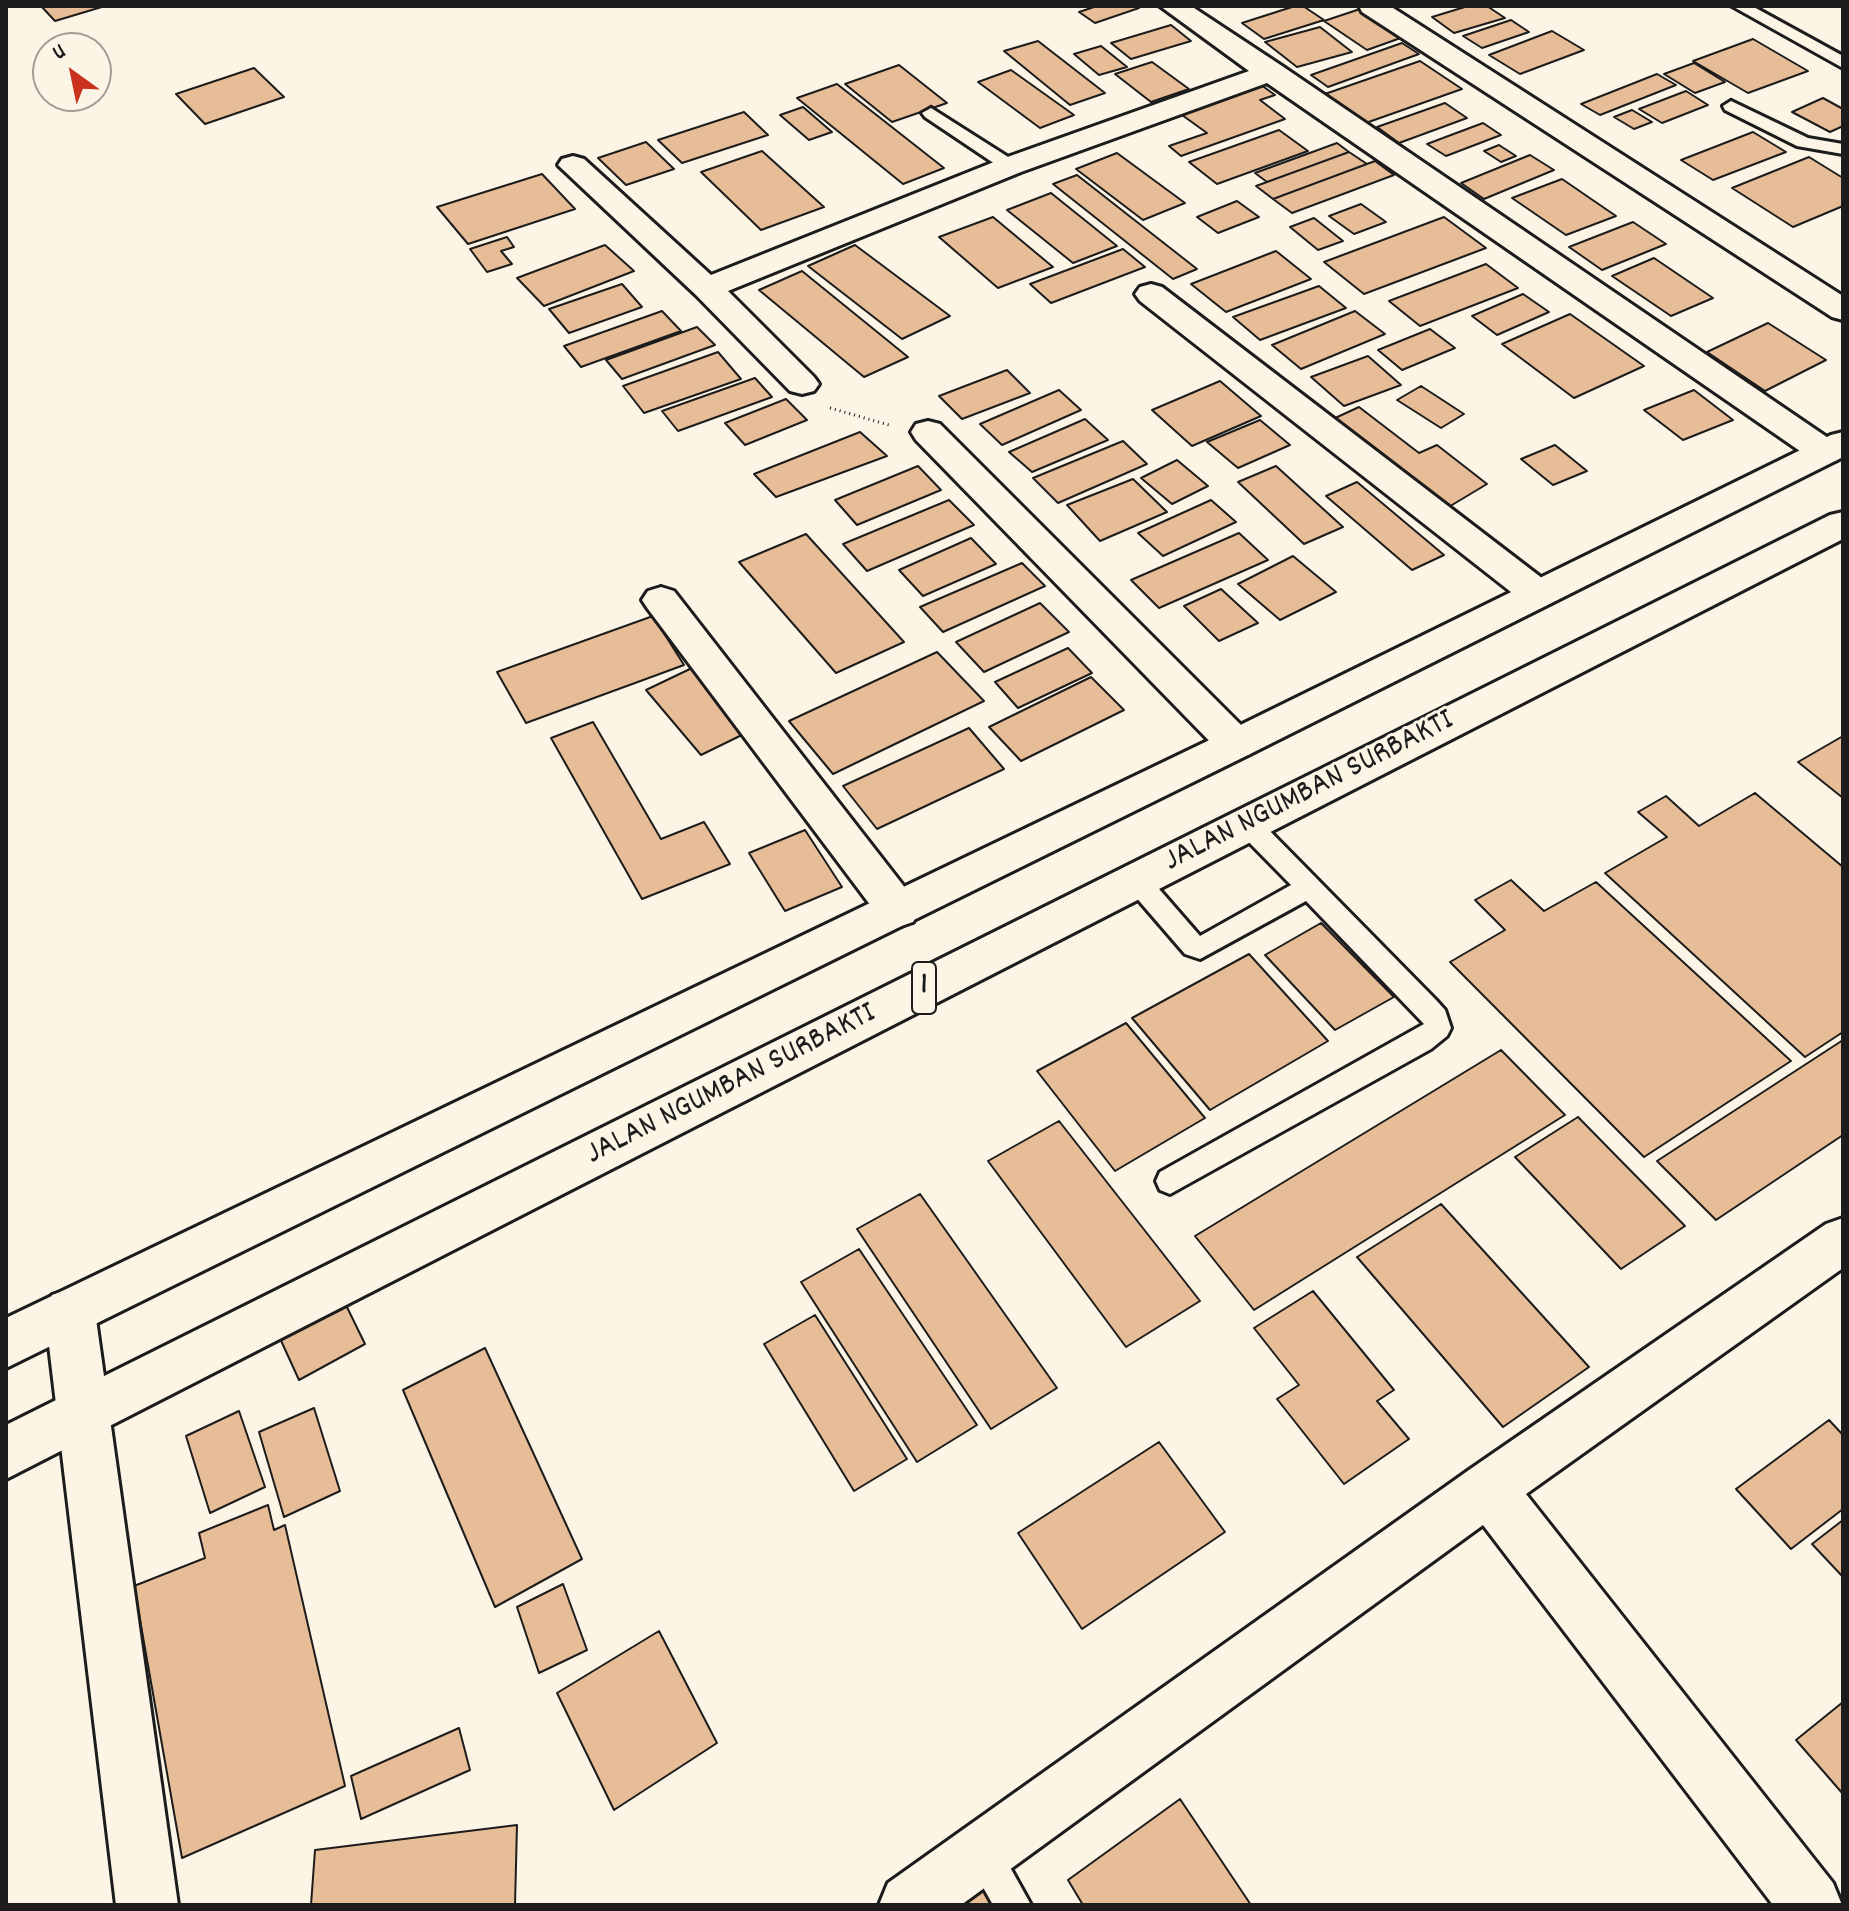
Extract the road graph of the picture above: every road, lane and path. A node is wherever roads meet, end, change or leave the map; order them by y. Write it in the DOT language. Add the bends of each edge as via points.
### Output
graph roads {
  1 [pos="1173,6"];
  2 [pos="1372,6"];
  3 [pos="1740,6"];
  4 [pos="1843,63"];
  5 [pos="1272,72"];
  6 [pos="1731,106"];
  7 [pos="931,113"];
  8 [pos="1843,149"];
  9 [pos="573,165"];
  10 [pos="1010,166"];
  11 [pos="707,288"];
  12 [pos="1151,294"];
  13 [pos="1843,310"];
  14 [pos="802,384"];
  15 [pos="928,432"];
  16 [pos="1834,448"];
  17 [pos="1843,524"];
  18 [pos="1538,594"];
  19 [pos="661,600"];
  20 [pos="1236,744"];
  21 [pos="1248,825"];
  22 [pos="1137,881"];
  23 [pos="1309,887"];
  24 [pos="898,910"];
  25 [pos="1170,1181"];
  26 [pos="1843,1240"];
  27 [pos="70,1312"];
  28 [pos="6,1344"];
  29 [pos="85,1413"];
  30 [pos="6,1453"];
  31 [pos="1488,1489"];
  32 [pos="983,1855"];
  33 [pos="147,1905"];
  34 [pos="910,1905"];
  35 [pos="1013,1905"];
  36 [pos="1811,1905"];
  1 -- 5 [label="main road"];
  2 -- 13 [label="main road"];
  3 -- 4 [label="lane"];
  5 -- 10 [label="main road"];
  5 -- 16 [label="main road"];
  6 -- 8 [label="lane" via="1803,142"];
  7 -- 10 [label="lane"];
  9 -- 11 [label="main road"];
  10 -- 11 [label="main road"];
  11 -- 14 [label="main road"];
  12 -- 18 [label="main road"];
  14 -- 15 [label="path" via="832,410"];
  15 -- 20 [label="main road"];
  16 -- 18 [label="main road"];
  17 -- 21 [label="main road, JALAN NGUMBAN SURBAKTI / 1"];
  18 -- 20 [label="main road"];
  19 -- 24 [label="main road"];
  20 -- 24 [label="main road"];
  21 -- 22 [label="main road, JALAN NGUMBAN SURBAKTI / 1"];
  21 -- 23 [label="lane"];
  22 -- 23 [label="lane" via="1200,949"];
  22 -- 29 [label="main road, JALAN NGUMBAN SURBAKTI / 1"];
  23 -- 25 [label="lane" via="1427,1008 1438,1028"];
  24 -- 27 [label="main road"];
  26 -- 31 [label="main road"];
  27 -- 28 [label="main road"];
  27 -- 29 [label="main road"];
  29 -- 30 [label="main road, JALAN NGUMBAN SURBAKTI / 1"];
  29 -- 33 [label="main road"];
  31 -- 32 [label="main road"];
  31 -- 36 [label="main road"];
  32 -- 34 [label="main road"];
  32 -- 35 [label="lane"];
}
